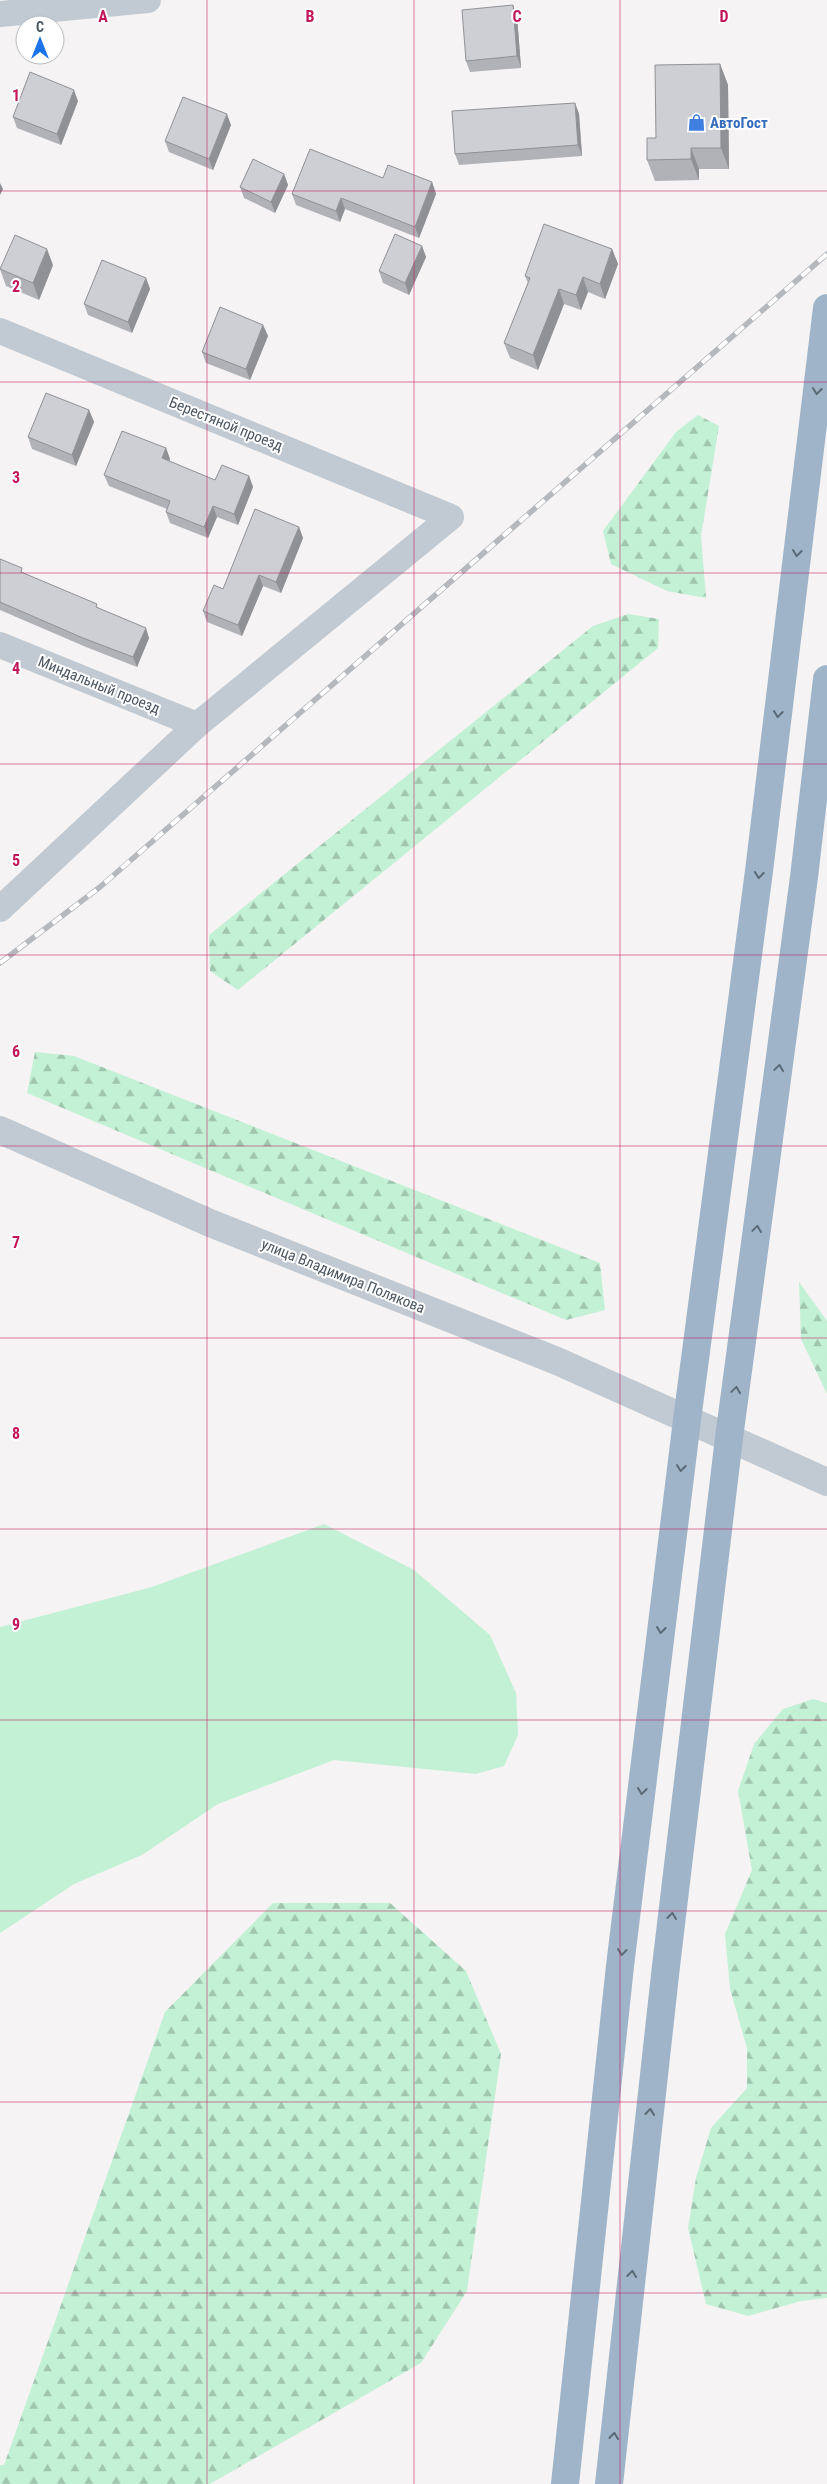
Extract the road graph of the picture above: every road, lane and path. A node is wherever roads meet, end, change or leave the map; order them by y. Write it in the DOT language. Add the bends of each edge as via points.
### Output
graph roads {
  1 [pos="148,0"];
  2 [pos="0,14"];
  3 [pos="827,308"];
  4 [pos="0,331"];
  5 [pos="0,645"];
  6 [pos="827,679"];
  7 [pos="198,726"];
  8 [pos="827,784"];
  9 [pos="810,814"];
  10 [pos="0,908"];
  11 [pos="0,1130"];
  12 [pos="687,1420"];
  13 [pos="729,1438"];
  14 [pos="827,1482"];
  15 [pos="565,2484"];
  16 [pos="609,2484"];
  1 -- 2 [label="street"];
  3 -- 12 [label="highway, one-way" via="759,871"];
  4 -- 7 [label="street, Берестяной проезд" via="451,517"];
  5 -- 7 [label="street, Миндальный проезд"];
  6 -- 9 [label="highway"];
  7 -- 10 [label="street"];
  8 -- 9 [label="street"];
  13 -- 9 [label="highway, one-way"];
  11 -- 12 [label="street, улица Владимира Полякова" via="210,1223 557,1361"];
  12 -- 13 [label="street, улица Владимира Полякова"];
  12 -- 15 [label="highway, one-way" via="619,1976"];
  13 -- 14 [label="street, улица Владимира Полякова"];
  16 -- 13 [label="highway, one-way"];
}
